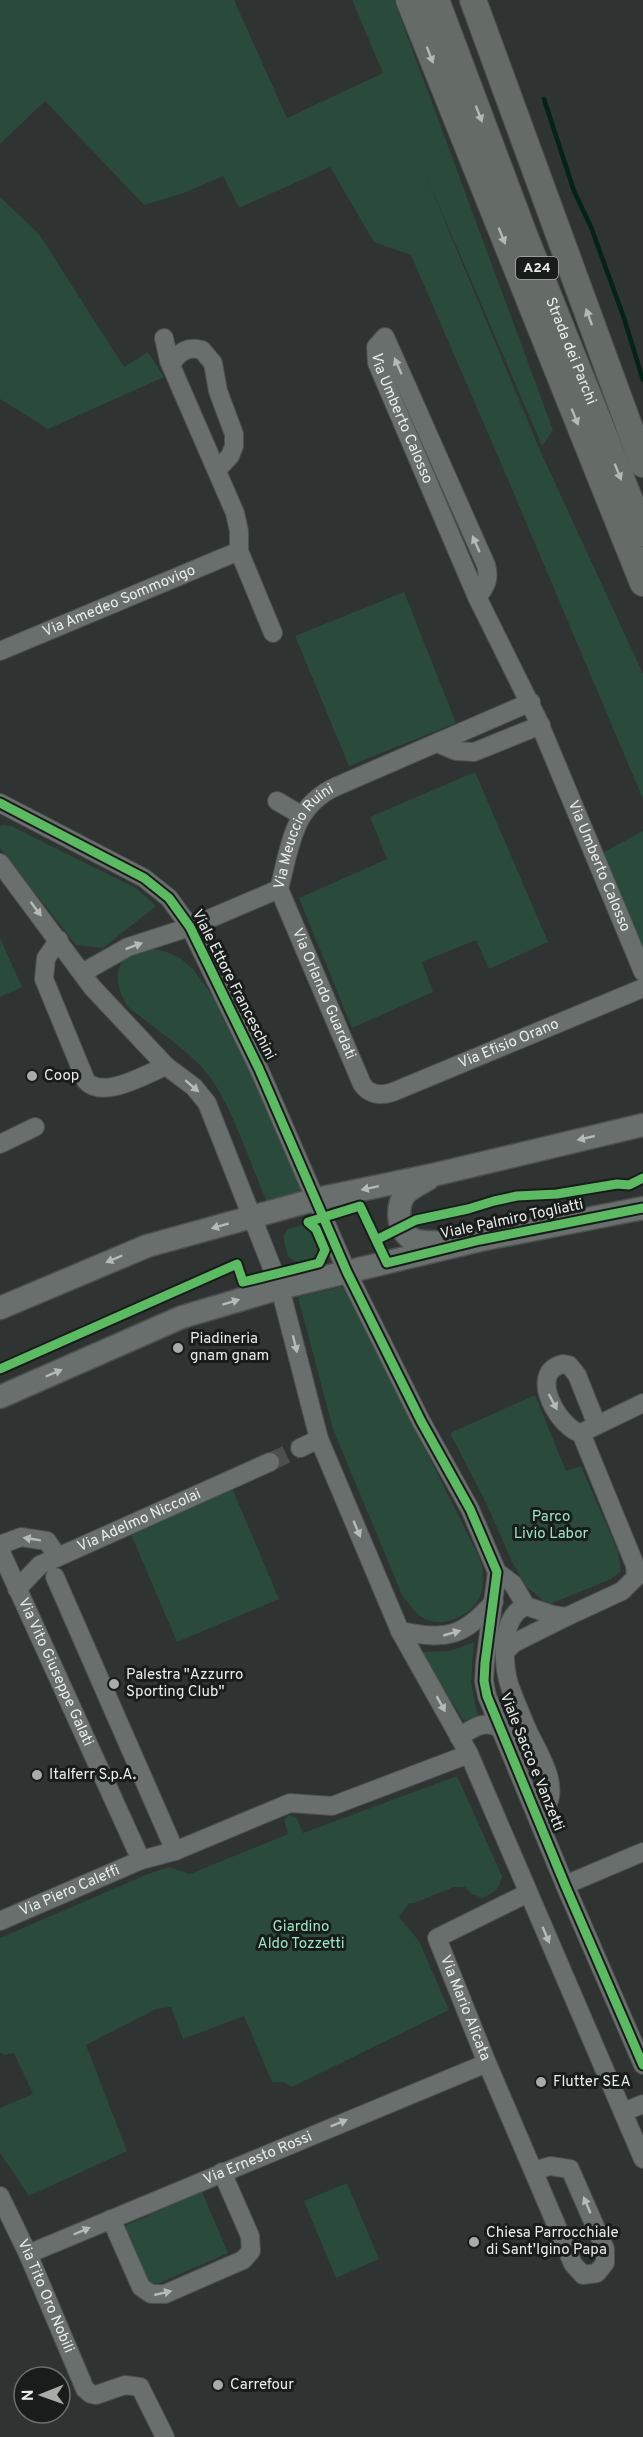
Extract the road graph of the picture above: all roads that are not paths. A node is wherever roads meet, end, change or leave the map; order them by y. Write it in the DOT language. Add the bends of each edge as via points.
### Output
graph roads {
  1 [pos="409,0"];
  2 [pos="436,0"];
  3 [pos="473,0"];
  4 [pos="164,338"];
  5 [pos="171,365"];
  6 [pos="610,372"];
  7 [pos="643,440"];
  8 [pos="643,464"];
  9 [pos="216,470"];
  10 [pos="448,480"];
  11 [pos="430,488"];
  12 [pos="643,533"];
  13 [pos="239,551"];
  14 [pos="643,583"];
  15 [pos="477,597"];
  16 [pos="273,633"];
  17 [pos="0,651"];
  18 [pos="531,702"];
  19 [pos="541,725"];
  20 [pos="436,743"];
  21 [pos="277,801"];
  22 [pos="0,804"];
  23 [pos="302,815"];
  24 [pos="0,863"];
  25 [pos="279,889"];
  26 [pos="190,927"];
  27 [pos="58,940"];
  28 [pos="643,972"];
  29 [pos="82,973"];
  30 [pos="643,988"];
  31 [pos="166,1066"];
  32 [pos="375,1094"];
  33 [pos="643,1125"];
  34 [pos="35,1127"];
  35 [pos="0,1144"];
  36 [pos="436,1174"];
  37 [pos="317,1199"];
  38 [pos="643,1208"];
  39 [pos="252,1217"];
  40 [pos="480,1240"];
  41 [pos="347,1272"];
  42 [pos="280,1288"];
  43 [pos="0,1308"];
  44 [pos="0,1397"];
  45 [pos="643,1403"];
  46 [pos="597,1425"];
  47 [pos="581,1433"];
  48 [pos="320,1439"];
  49 [pos="300,1448"];
  50 [pos="270,1462"];
  51 [pos="0,1545"];
  52 [pos="0,1550"];
  53 [pos="58,1557"];
  54 [pos="497,1572"];
  55 [pos="55,1577"];
  56 [pos="17,1589"];
  57 [pos="494,1602"];
  58 [pos="528,1608"];
  59 [pos="566,1617"];
  60 [pos="400,1630"];
  61 [pos="534,1634"];
  62 [pos="506,1651"];
  63 [pos="527,1729"];
  64 [pos="501,1734"];
  65 [pos="459,1737"];
  66 [pos="469,1754"];
  67 [pos="536,1811"];
  68 [pos="175,1851"];
  69 [pos="643,1852"];
  70 [pos="141,1860"];
  71 [pos="565,1885"];
  72 [pos="528,1893"];
  73 [pos="0,1921"];
  74 [pos="487,2063"];
  75 [pos="643,2065"];
  76 [pos="643,2104"];
  77 [pos="623,2112"];
  78 [pos="643,2159"];
  79 [pos="534,2171"];
  80 [pos="222,2172"];
  81 [pos="0,2196"];
  82 [pos="111,2219"];
  83 [pos="28,2254"];
  84 [pos="165,2437"];
  1 -- 14 [label="highway, one-way"];
  2 -- 12 [label="highway, Strada dei Parchi / A24, one-way"];
  6 -- 3 [label="highway, Strada dei Parchi / A24, one-way"];
  4 -- 5 [label="street"];
  5 -- 9 [label="street"];
  5 -- 9 [label="street" via="181,352 192,348 202,350 212,360 234,440 230,456"];
  6 -- 7 [label="highway"];
  6 -- 8 [label="highway, Strada dei Parchi / A24"];
  9 -- 13 [label="street" via="235,513"];
  10 -- 11 [label="street"];
  10 -- 11 [label="street, Via Umberto Calosso, one-way" via="385,337 376,347 376,360"];
  15 -- 10 [label="street, Via Umberto Calosso, one-way" via="486,585 487,570"];
  11 -- 15 [label="street, Via Umberto Calosso"];
  13 -- 16 [label="street"];
  13 -- 17 [label="street, Via Amedeo Sommovigo"];
  15 -- 18 [label="street, Via Umberto Calosso"];
  18 -- 19 [label="street, Via Umberto Calosso"];
  18 -- 20 [label="street, Via Meuccio Ruini"];
  19 -- 20 [label="street" via="474,752 456,751"];
  19 -- 28 [label="street, Via Umberto Calosso"];
  20 -- 23 [label="street, Via Meuccio Ruini" via="329,790"];
  21 -- 23 [label="street"];
  22 -- 26 [label="street, Viale Ettore Franceschini" via="144,878 168,898"];
  23 -- 25 [label="street, Via Meuccio Ruini"];
  24 -- 27 [label="street, one-way"];
  25 -- 26 [label="street, Via Meuccio Ruini"];
  25 -- 32 [label="street, Via Orlando Guardati" via="362,1083"];
  29 -- 26 [label="street, Via Meuccio Ruini, one-way" via="128,947"];
  26 -- 37 [label="street, Viale Ettore Franceschini"];
  27 -- 29 [label="street"];
  27 -- 31 [label="street" via="46,958 44,979 86,1081 94,1089 106,1089"];
  29 -- 31 [label="street"];
  30 -- 32 [label="street, Via Efisio Orano" via="393,1092"];
  31 -- 39 [label="street, one-way" via="194,1087 207,1103"];
  33 -- 36 [label="main road, one-way"];
  34 -- 35 [label="street"];
  36 -- 37 [label="main road, one-way"];
  36 -- 40 [label="main road" via="403,1197 399,1209 404,1231 414,1240 427,1242"];
  37 -- 39 [label="main road"];
  37 -- 41 [label="street, Viale Ettore Franceschini"];
  38 -- 40 [label="main road, Viale Palmiro Togliatti"];
  39 -- 42 [label="street"];
  39 -- 43 [label="main road, one-way" via="134,1250"];
  40 -- 41 [label="main road, Viale Palmiro Togliatti"];
  41 -- 42 [label="main road, Viale Palmiro Togliatti"];
  41 -- 54 [label="street, Viale Sacco e Vanzetti" via="470,1509"];
  44 -- 42 [label="main road, Viale Palmiro Togliatti, one-way" via="182,1317"];
  42 -- 48 [label="street, one-way"];
  45 -- 46 [label="street"];
  46 -- 47 [label="street"];
  46 -- 47 [label="street, one-way" via="574,1369 557,1365 547,1373 549,1396 567,1426"];
  47 -- 59 [label="street" via="637,1571 633,1582 622,1591"];
  48 -- 49 [label="street"];
  48 -- 60 [label="street, one-way"];
  50 -- 53 [label="street, Via Adelmo Niccolai"];
  53 -- 51 [label="street, one-way" via="47,1541 21,1537"];
  52 -- 56 [label="street, Via Vito Giuseppe Galati"];
  53 -- 56 [label="street, Via Adelmo Niccolai" via="40,1565"];
  54 -- 57 [label="street, Viale Sacco e Vanzetti"];
  54 -- 58 [label="street" via="513,1584"];
  55 -- 68 [label="street"];
  56 -- 70 [label="street, Via Vito Giuseppe Galati"];
  60 -- 57 [label="street, one-way" via="448,1635 469,1626"];
  57 -- 64 [label="street, Viale Sacco e Vanzetti" via="484,1681"];
  58 -- 59 [label="street"];
  58 -- 61 [label="street"];
  58 -- 62 [label="street, Viale Sacco e Vanzetti" via="517,1611 510,1620"];
  59 -- 61 [label="street"];
  60 -- 65 [label="street, one-way"];
  61 -- 62 [label="street"];
  62 -- 63 [label="street, Viale Sacco e Vanzetti" via="509,1683"];
  63 -- 64 [label="street"];
  63 -- 67 [label="street, Viale Sacco e Vanzetti" via="550,1782 550,1799"];
  64 -- 65 [label="street" via="493,1724 482,1724"];
  64 -- 67 [label="street, Viale Sacco e Vanzetti"];
  65 -- 66 [label="street"];
  66 -- 68 [label="street" via="332,1806 290,1803"];
  66 -- 72 [label="street"];
  67 -- 71 [label="street, Viale Sacco e Vanzetti"];
  68 -- 70 [label="street"];
  69 -- 71 [label="street"];
  70 -- 73 [label="street, Via Piero Caleffi"];
  71 -- 75 [label="street, Viale Sacco e Vanzetti"];
  72 -- 74 [label="street, Via Mario Alicata" via="437,1938"];
  72 -- 77 [label="street, one-way"];
  74 -- 79 [label="street, Via Mario Alicata"];
  80 -- 74 [label="street, Via Ernesto Rossi, one-way"];
  76 -- 77 [label="street"];
  77 -- 78 [label="street"];
  79 -- 79 [label="street, Via Mario Alicata, one-way" via="576,2269 583,2275 597,2273 606,2263 605,2249 570,2169 550,2166"];
  80 -- 82 [label="street, Via Ernesto Rossi"];
  82 -- 80 [label="street, one-way" via="141,2287 151,2294 165,2294 243,2260 251,2251 250,2236"];
  81 -- 83 [label="street, Via Tito Oro Nobili"];
  83 -- 82 [label="street, Via Ernesto Rossi, one-way"];
  83 -- 84 [label="street, Via Tito Oro Nobili" via="85,2389 96,2395 125,2385 140,2387"];
}
